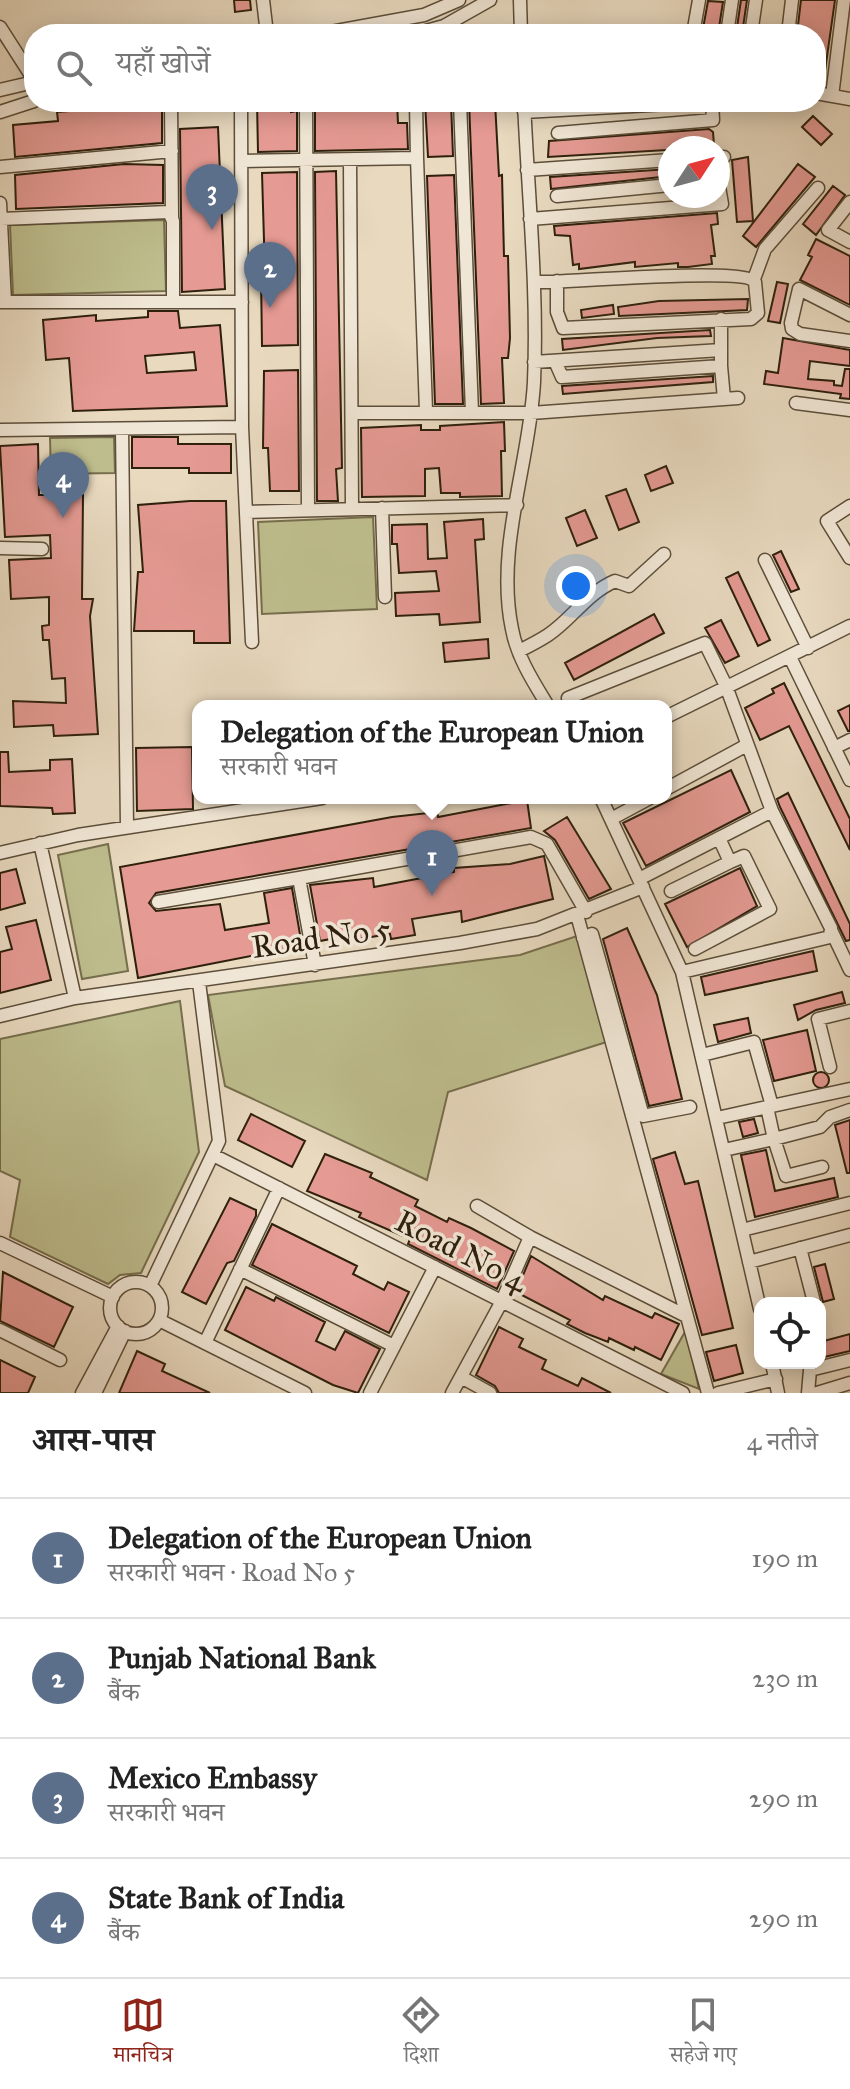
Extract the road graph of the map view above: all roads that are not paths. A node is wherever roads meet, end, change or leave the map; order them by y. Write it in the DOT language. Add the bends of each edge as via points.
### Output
graph roads {
  1 [pos="263,0"];
  2 [pos="459,0"];
  3 [pos="490,0"];
  4 [pos="520,0"];
  5 [pos="699,0"];
  6 [pos="732,0"];
  7 [pos="756,0"];
  8 [pos="792,0"];
  9 [pos="844,0"];
  10 [pos="266,24"];
  11 [pos="375,24"];
  12 [pos="448,24"];
  13 [pos="521,24"];
  14 [pos="695,24"];
  15 [pos="728,24"];
  16 [pos="752,24"];
  17 [pos="789,24"];
  18 [pos="0,27"];
  19 [pos="24,65"];
  20 [pos="24,84"];
  21 [pos="0,90"];
  22 [pos="826,95"];
  23 [pos="832,96"];
  24 [pos="850,99"];
  25 [pos="24,104"];
  26 [pos="0,112"];
  27 [pos="171,112"];
  28 [pos="241,112"];
  29 [pos="306,112"];
  30 [pos="416,112"];
  31 [pos="460,112"];
  32 [pos="524,112"];
  33 [pos="713,112"];
  34 [pos="558,133"];
  35 [pos="172,151"];
  36 [pos="417,158"];
  37 [pos="241,161"];
  38 [pos="306,161"];
  39 [pos="350,161"];
  40 [pos="658,161"];
  41 [pos="0,167"];
  42 [pos="527,170"];
  43 [pos="658,186"];
  44 [pos="818,188"];
  45 [pos="557,196"];
  46 [pos="850,202"];
  47 [pos="0,203"];
  48 [pos="671,208"];
  49 [pos="172,217"];
  50 [pos="1,219"];
  51 [pos="530,219"];
  52 [pos="850,242"];
  53 [pos="754,279"];
  54 [pos="557,281"];
  55 [pos="534,282"];
  56 [pos="2,302"];
  57 [pos="173,302"];
  58 [pos="242,302"];
  59 [pos="850,315"];
  60 [pos="721,319"];
  61 [pos="850,341"];
  62 [pos="721,350"];
  63 [pos="555,361"];
  64 [pos="534,362"];
  65 [pos="721,366"];
  66 [pos="738,398"];
  67 [pos="724,399"];
  68 [pos="796,403"];
  69 [pos="850,410"];
  70 [pos="426,411"];
  71 [pos="472,412"];
  72 [pos="352,413"];
  73 [pos="526,413"];
  74 [pos="242,427"];
  75 [pos="122,429"];
  76 [pos="0,430"];
  77 [pos="512,505"];
  78 [pos="850,506"];
  79 [pos="382,508"];
  80 [pos="352,509"];
  81 [pos="308,510"];
  82 [pos="246,512"];
  83 [pos="0,548"];
  84 [pos="42,549"];
  85 [pos="664,554"];
  86 [pos="850,558"];
  87 [pos="765,560"];
  88 [pos="385,597"];
  89 [pos="850,626"];
  90 [pos="252,642"];
  91 [pos="808,648"];
  92 [pos="519,651"];
  93 [pos="790,657"];
  94 [pos="726,686"];
  95 [pos="568,698"];
  96 [pos="545,700"];
  97 [pos="672,714"];
  98 [pos="850,740"];
  99 [pos="747,745"];
  100 [pos="834,748"];
  101 [pos="848,771"];
  102 [pos="672,786"];
  103 [pos="282,804"];
  104 [pos="604,804"];
  105 [pos="639,804"];
  106 [pos="772,811"];
  107 [pos="611,819"];
  108 [pos="127,827"];
  109 [pos="719,838"];
  110 [pos="40,843"];
  111 [pos="0,853"];
  112 [pos="730,862"];
  113 [pos="299,878"];
  114 [pos="641,883"];
  115 [pos="671,891"];
  116 [pos="158,902"];
  117 [pos="581,913"];
  118 [pos="831,930"];
  119 [pos="583,938"];
  120 [pos="695,949"];
  121 [pos="315,965"];
  122 [pos="850,970"];
  123 [pos="682,972"];
  124 [pos="199,982"];
  125 [pos="75,998"];
  126 [pos="850,1011"];
  127 [pos="0,1016"];
  128 [pos="702,1055"];
  129 [pos="830,1067"];
  130 [pos="850,1089"];
  131 [pos="833,1093"];
  132 [pos="690,1107"];
  133 [pos="770,1107"];
  134 [pos="844,1112"];
  135 [pos="717,1118"];
  136 [pos="774,1139"];
  137 [pos="724,1150"];
  138 [pos="215,1156"];
  139 [pos="822,1167"];
  140 [pos="279,1188"];
  141 [pos="850,1203"];
  142 [pos="477,1206"];
  143 [pos="742,1230"];
  144 [pos="850,1235"];
  145 [pos="530,1237"];
  146 [pos="0,1243"];
  147 [pos="800,1248"];
  148 [pos="749,1262"];
  149 [pos="435,1267"];
  150 [pos="240,1269"];
  151 [pos="150,1286"];
  152 [pos="113,1297"];
  153 [pos="757,1297"];
  154 [pos="813,1297"];
  155 [pos="502,1301"];
  156 [pos="686,1316"];
  157 [pos="159,1320"];
  158 [pos="122,1329"];
  159 [pos="0,1330"];
  160 [pos="205,1343"];
  161 [pos="394,1346"];
  162 [pos="60,1360"];
  163 [pos="850,1360"];
  164 [pos="774,1369"];
  165 [pos="461,1377"];
  166 [pos="776,1379"];
  167 [pos="850,1383"];
  168 [pos="82,1393"];
  169 [pos="95,1393"];
  170 [pos="305,1393"];
  171 [pos="370,1393"];
  172 [pos="452,1393"];
  173 [pos="490,1393"];
  174 [pos="683,1393"];
  175 [pos="708,1393"];
  176 [pos="718,1393"];
  177 [pos="778,1393"];
  178 [pos="808,1393"];
  179 [pos="817,1393"];
  1 -- 10 [label="street"];
  2 -- 11 [label="street" via="424,15"];
  3 -- 12 [label="street"];
  4 -- 13 [label="street"];
  5 -- 14 [label="street"];
  6 -- 15 [label="street"];
  7 -- 16 [label="street"];
  8 -- 17 [label="street"];
  9 -- 23 [label="street"];
  18 -- 19 [label="street"];
  20 -- 21 [label="street"];
  22 -- 23 [label="street"];
  23 -- 24 [label="street"];
  25 -- 26 [label="street"];
  27 -- 35 [label="street"];
  28 -- 37 [label="street"];
  29 -- 38 [label="street"];
  30 -- 36 [label="street"];
  31 -- 71 [label="street"];
  32 -- 42 [label="street"];
  33 -- 34 [label="street" via="713,120"];
  35 -- 41 [label="street"];
  35 -- 49 [label="street"];
  36 -- 39 [label="street"];
  36 -- 70 [label="street"];
  37 -- 38 [label="street"];
  37 -- 58 [label="street"];
  38 -- 39 [label="street"];
  38 -- 81 [label="street"];
  39 -- 72 [label="street"];
  40 -- 42 [label="street"];
  42 -- 51 [label="street"];
  43 -- 45 [label="street"];
  44 -- 53 [label="street" via="765,249"];
  46 -- 52 [label="street" via="828,230"];
  47 -- 50 [label="street"];
  48 -- 51 [label="street"];
  49 -- 50 [label="street" via="163,210"];
  49 -- 57 [label="street"];
  50 -- 56 [label="street"];
  51 -- 55 [label="street"];
  53 -- 54 [label="street" via="714,275"];
  53 -- 60 [label="street" via="756,317"];
  54 -- 55 [label="street"];
  54 -- 60 [label="street" via="563,328"];
  55 -- 64 [label="street"];
  56 -- 57 [label="street"];
  57 -- 58 [label="street"];
  58 -- 74 [label="street"];
  59 -- 61 [label="street" via="799,289 791,323 800,334"];
  60 -- 62 [label="street"];
  62 -- 63 [label="street"];
  62 -- 65 [label="street"];
  63 -- 64 [label="street"];
  63 -- 65 [label="street" via="562,377"];
  64 -- 73 [label="street"];
  65 -- 67 [label="street"];
  66 -- 67 [label="street"];
  67 -- 73 [label="street"];
  68 -- 69 [label="street"];
  70 -- 71 [label="street"];
  70 -- 72 [label="street"];
  71 -- 73 [label="street"];
  72 -- 80 [label="street"];
  73 -- 77 [label="street"];
  74 -- 75 [label="street"];
  74 -- 82 [label="street"];
  75 -- 76 [label="street"];
  75 -- 108 [label="street"];
  77 -- 79 [label="street"];
  77 -- 92 [label="street" via="509,592"];
  78 -- 86 [label="street" via="827,521"];
  79 -- 80 [label="street"];
  79 -- 88 [label="street"];
  80 -- 81 [label="street"];
  81 -- 82 [label="street"];
  82 -- 90 [label="street"];
  83 -- 84 [label="street"];
  85 -- 92 [label="street" via="629,586 615,581 607,585 550,634"];
  87 -- 91 [label="street"];
  89 -- 91 [label="street"];
  91 -- 93 [label="street"];
  92 -- 96 [label="street"];
  93 -- 94 [label="street"];
  93 -- 100 [label="street"];
  94 -- 95 [label="street" via="705,643"];
  94 -- 97 [label="street"];
  94 -- 99 [label="street"];
  98 -- 100 [label="street"];
  99 -- 102 [label="street"];
  99 -- 106 [label="street"];
  100 -- 101 [label="street"];
  103 -- 108 [label="street"];
  104 -- 107 [label="street"];
  105 -- 107 [label="street"];
  106 -- 109 [label="street, Road No 5"];
  106 -- 118 [label="street"];
  107 -- 114 [label="street"];
  108 -- 110 [label="street"];
  109 -- 112 [label="street"];
  109 -- 114 [label="street, Road No 5"];
  110 -- 111 [label="street"];
  110 -- 125 [label="street"];
  112 -- 115 [label="street"];
  112 -- 120 [label="street" via="744,856 770,909"];
  113 -- 116 [label="street"];
  113 -- 117 [label="street" via="531,837 547,844"];
  113 -- 121 [label="street"];
  114 -- 117 [label="street, Road No 5"];
  114 -- 123 [label="street"];
  117 -- 119 [label="street"];
  117 -- 121 [label="street, Road No 5" via="522,932"];
  118 -- 122 [label="street"];
  118 -- 123 [label="street" via="825,940"];
  119 -- 132 [label="street" via="592,934 643,1116"];
  119 -- 156 [label="street"];
  121 -- 124 [label="street, Road No 5"];
  123 -- 128 [label="street"];
  124 -- 125 [label="street, Road No 5"];
  124 -- 138 [label="street" via="219,1125"];
  125 -- 127 [label="street, Road No 5"];
  126 -- 129 [label="street" via="818,1019"];
  128 -- 133 [label="street" via="754,1042"];
  128 -- 135 [label="street"];
  130 -- 131 [label="street"];
  131 -- 133 [label="street"];
  131 -- 134 [label="street"];
  133 -- 135 [label="street"];
  133 -- 136 [label="street"];
  134 -- 136 [label="street" via="820,1127"];
  135 -- 137 [label="street"];
  136 -- 137 [label="street"];
  136 -- 139 [label="street" via="786,1176"];
  137 -- 143 [label="street"];
  138 -- 140 [label="street, Road No 4"];
  138 -- 151 [label="street"];
  140 -- 149 [label="street, Road No 4"];
  140 -- 150 [label="street"];
  141 -- 143 [label="street"];
  142 -- 145 [label="street"];
  143 -- 148 [label="street"];
  144 -- 147 [label="street"];
  145 -- 155 [label="street"];
  145 -- 156 [label="street"];
  146 -- 152 [label="street"];
  147 -- 148 [label="street"];
  147 -- 154 [label="street"];
  148 -- 153 [label="street"];
  149 -- 155 [label="street, Road No 4"];
  149 -- 161 [label="street"];
  150 -- 160 [label="street"];
  150 -- 161 [label="street"];
  151 -- 152 [label="street" via="125,1284"];
  151 -- 157 [label="street" via="162,1305"];
  152 -- 158 [label="street" via="111,1312"];
  155 -- 165 [label="street"];
  155 -- 174 [label="street, Road No 4"];
  156 -- 175 [label="street"];
  157 -- 158 [label="street" via="148,1331"];
  157 -- 160 [label="street"];
  158 -- 168 [label="street"];
  158 -- 169 [label="street"];
  159 -- 162 [label="street"];
  160 -- 170 [label="street"];
  161 -- 171 [label="street"];
  163 -- 178 [label="street" via="810,1370"];
  164 -- 166 [label="street"];
  165 -- 172 [label="street"];
  165 -- 173 [label="street"];
  166 -- 176 [label="street"];
  166 -- 177 [label="street"];
  167 -- 179 [label="street"];
}
